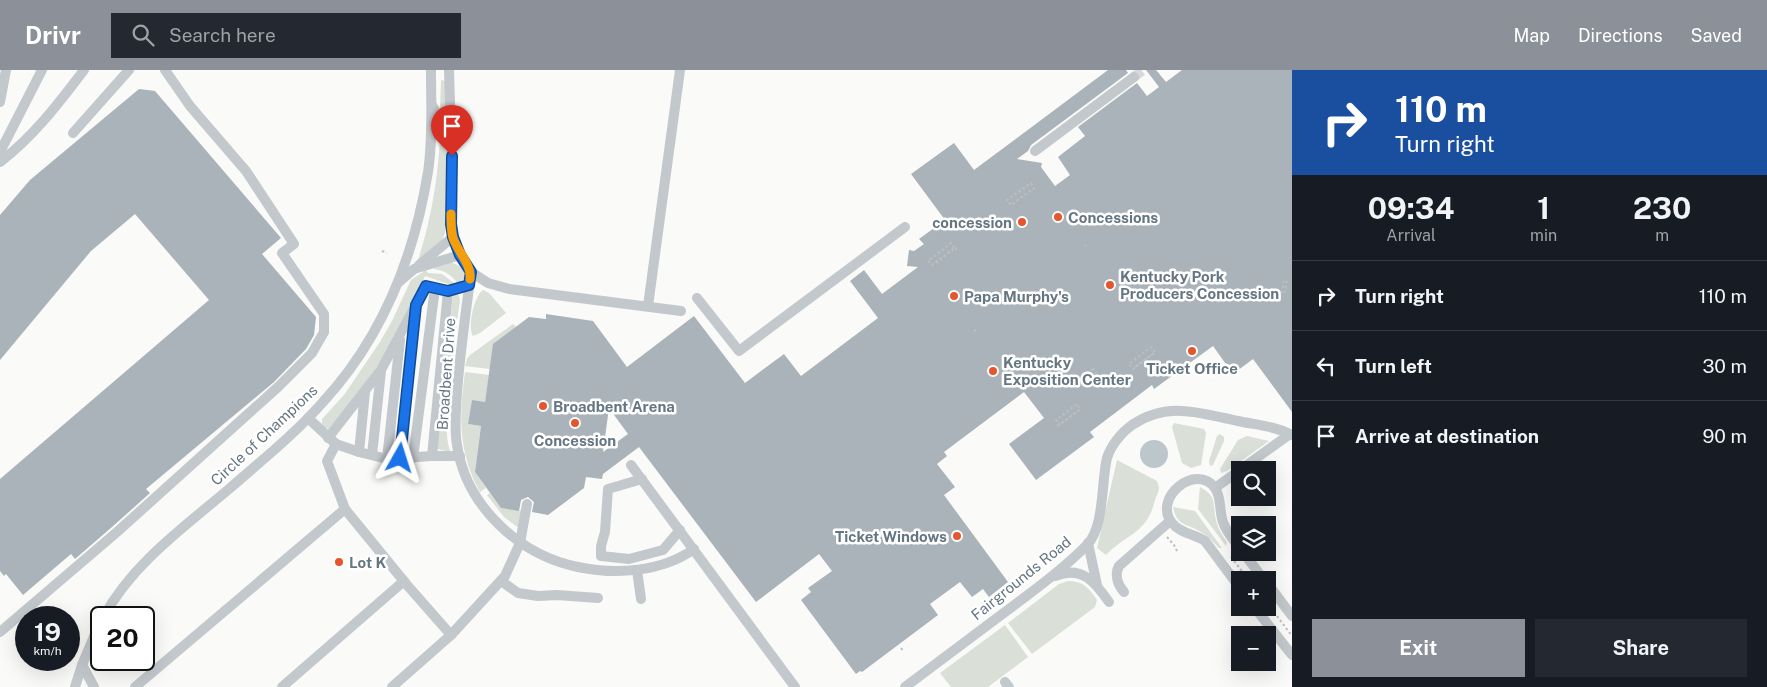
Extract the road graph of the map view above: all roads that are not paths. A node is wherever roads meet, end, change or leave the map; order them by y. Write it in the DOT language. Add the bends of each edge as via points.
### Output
graph roads {
  1 [pos="6,70"];
  2 [pos="42,70"];
  3 [pos="84,70"];
  4 [pos="129,70"];
  5 [pos="165,70"];
  6 [pos="680,70"];
  7 [pos="431,72"];
  8 [pos="449,72"];
  9 [pos="1134,76"];
  10 [pos="430,101"];
  11 [pos="0,102"];
  12 [pos="73,133"];
  13 [pos="451,144"];
  14 [pos="1035,151"];
  15 [pos="0,152"];
  16 [pos="0,162"];
  17 [pos="905,227"];
  18 [pos="453,237"];
  19 [pos="460,255"];
  20 [pos="414,269"];
  21 [pos="471,272"];
  22 [pos="398,283"];
  23 [pos="469,285"];
  24 [pos="435,288"];
  25 [pos="448,291"];
  26 [pos="698,298"];
  27 [pos="416,305"];
  28 [pos="648,306"];
  29 [pos="681,311"];
  30 [pos="400,337"];
  31 [pos="381,370"];
  32 [pos="365,392"];
  33 [pos="308,418"];
  34 [pos="1291,435"];
  35 [pos="332,441"];
  36 [pos="359,452"];
  37 [pos="372,455"];
  38 [pos="432,456"];
  39 [pos="460,456"];
  40 [pos="400,458"];
  41 [pos="414,458"];
  42 [pos="387,459"];
  43 [pos="631,465"];
  44 [pos="642,479"];
  45 [pos="1215,488"];
  46 [pos="526,504"];
  47 [pos="345,509"];
  48 [pos="1170,521"];
  49 [pos="680,530"];
  50 [pos="1231,534"];
  51 [pos="520,543"];
  52 [pos="1088,543"];
  53 [pos="694,549"];
  54 [pos="636,570"];
  55 [pos="1231,576"];
  56 [pos="1052,577"];
  57 [pos="404,581"];
  58 [pos="501,581"];
  59 [pos="1097,585"];
  60 [pos="1124,592"];
  61 [pos="1276,595"];
  62 [pos="598,598"];
  63 [pos="640,599"];
  64 [pos="1109,602"];
  65 [pos="111,606"];
  66 [pos="1261,616"];
  67 [pos="1292,616"];
  68 [pos="0,632"];
  69 [pos="451,635"];
  70 [pos="90,646"];
  71 [pos="1292,655"];
  72 [pos="82,664"];
  73 [pos="75,687"];
  74 [pos="94,687"];
  75 [pos="135,687"];
  76 [pos="282,687"];
  77 [pos="392,687"];
  78 [pos="795,687"];
  79 [pos="905,687"];
  1 -- 11 [label="street"];
  2 -- 15 [label="street"];
  3 -- 16 [label="street" via="31,135"];
  4 -- 12 [label="street"];
  5 -- 68 [label="street" via="190,106 246,171 294,244 282,253 324,314 324,332 312,353 278,387"];
  6 -- 28 [label="street"];
  7 -- 8 [label="street"];
  7 -- 10 [label="street, Circle of Champions"];
  8 -- 13 [label="street"];
  9 -- 14 [label="street"];
  10 -- 13 [label="street"];
  10 -- 22 [label="street, Circle of Champions" via="428,171 417,226"];
  13 -- 18 [label="street"];
  17 -- 26 [label="street" via="739,351"];
  18 -- 19 [label="street"];
  18 -- 20 [label="street"];
  19 -- 20 [label="street"];
  19 -- 21 [label="street"];
  20 -- 22 [label="street"];
  21 -- 23 [label="street, Broadbent Drive"];
  21 -- 28 [label="street" via="488,284 508,289"];
  22 -- 33 [label="street, Circle of Champions" via="361,353"];
  23 -- 25 [label="street"];
  23 -- 39 [label="street, Broadbent Drive" via="455,415"];
  24 -- 25 [label="street"];
  24 -- 27 [label="street" via="426,286"];
  24 -- 41 [label="street"];
  25 -- 38 [label="street"];
  27 -- 30 [label="street"];
  27 -- 40 [label="street"];
  28 -- 29 [label="street"];
  30 -- 31 [label="street"];
  30 -- 42 [label="street"];
  31 -- 32 [label="street"];
  31 -- 37 [label="street"];
  32 -- 35 [label="street"];
  32 -- 36 [label="street"];
  33 -- 35 [label="street"];
  33 -- 65 [label="street, Circle of Champions" via="141,566"];
  34 -- 45 [label="street, Fairgrounds Road"];
  34 -- 52 [label="street, Fairgrounds Road" via="1273,427 1186,411 1165,411 1143,418 1122,434 1107,456 1097,524"];
  35 -- 36 [label="street"];
  35 -- 47 [label="street" via="328,461"];
  36 -- 37 [label="street"];
  37 -- 42 [label="street"];
  38 -- 39 [label="street"];
  38 -- 41 [label="street"];
  39 -- 51 [label="street, Broadbent Drive" via="470,485 485,510"];
  40 -- 41 [label="street"];
  40 -- 42 [label="street"];
  43 -- 44 [label="street"];
  44 -- 49 [label="street"];
  44 -- 49 [label="street" via="608,489 601,556 629,559 663,550"];
  45 -- 48 [label="street" via="1206,481 1195,480 1178,486 1170,497 1167,511"];
  45 -- 50 [label="street" via="1222,508 1222,521"];
  46 -- 51 [label="street"];
  47 -- 57 [label="street"];
  47 -- 75 [label="street"];
  48 -- 55 [label="street" via="1181,531 1205,541"];
  48 -- 60 [label="street" via="1119,566 1116,571 1119,587"];
  49 -- 53 [label="street"];
  51 -- 54 [label="street, Broadbent Drive" via="561,564 610,572"];
  51 -- 58 [label="street"];
  52 -- 56 [label="street, Fairgrounds Road"];
  52 -- 59 [label="street"];
  53 -- 54 [label="street, Broadbent Drive" via="684,556"];
  53 -- 78 [label="street"];
  54 -- 63 [label="street"];
  56 -- 59 [label="street" via="1072,572 1086,576"];
  56 -- 79 [label="street, Fairgrounds Road"];
  57 -- 69 [label="street"];
  57 -- 76 [label="street"];
  58 -- 62 [label="street" via="518,593"];
  58 -- 69 [label="street"];
  59 -- 64 [label="street"];
  61 -- 67 [label="street"];
  66 -- 71 [label="street"];
  69 -- 77 [label="street"];
  70 -- 72 [label="street, Circle of Champions"];
  72 -- 73 [label="street, Circle of Champions"];
  72 -- 74 [label="street"];
}
